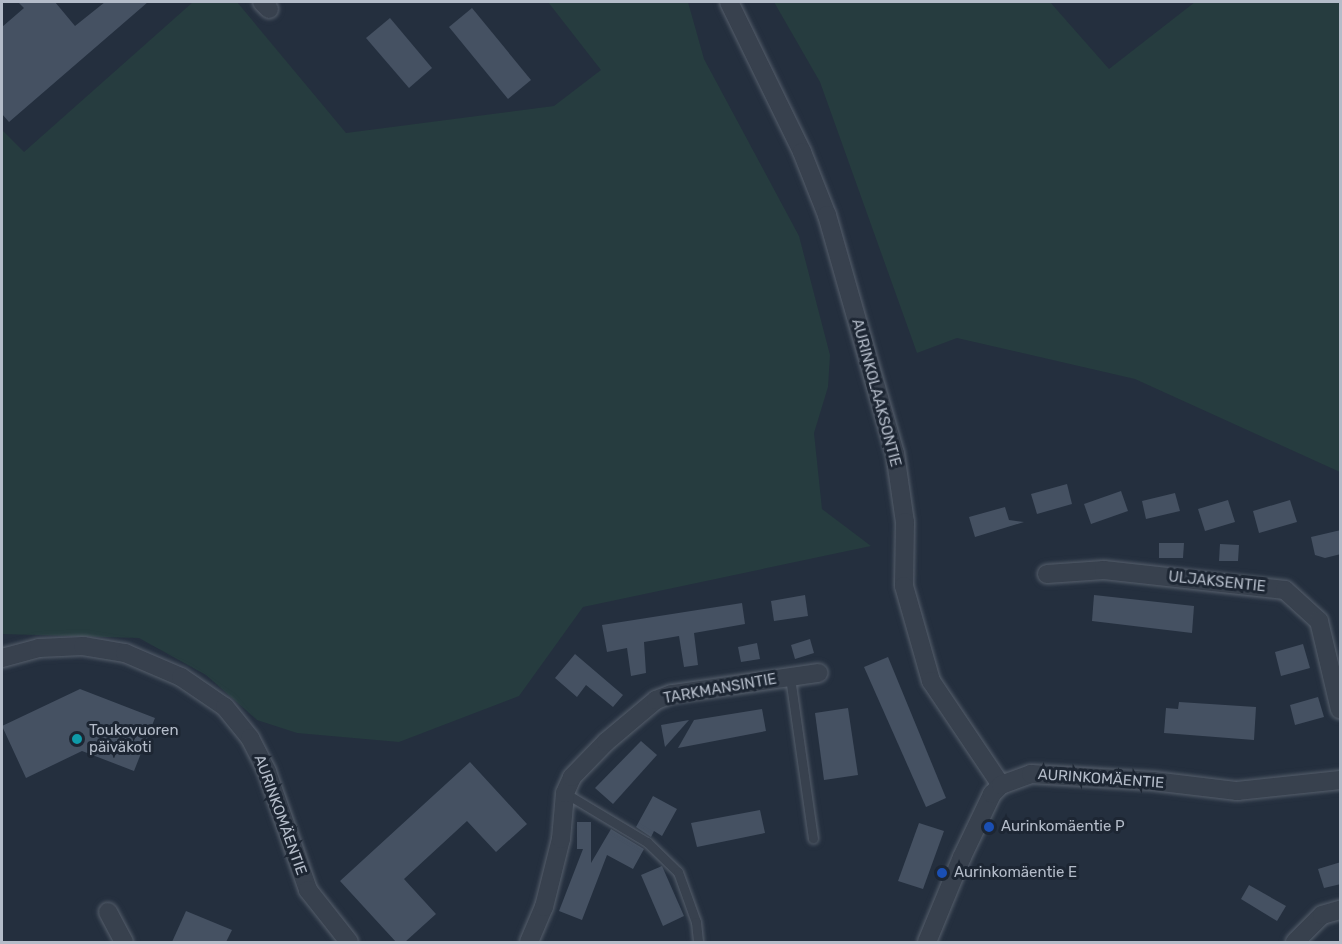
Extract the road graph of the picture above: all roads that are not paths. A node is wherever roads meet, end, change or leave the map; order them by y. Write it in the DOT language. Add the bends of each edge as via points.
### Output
graph roads {
  1 [pos="729,2"];
  2 [pos="1047,573"];
  3 [pos="2,658"];
  4 [pos="818,673"];
  5 [pos="790,677"];
  6 [pos="1341,710"];
  7 [pos="1341,780"];
  8 [pos="1001,785"];
  9 [pos="565,793"];
  10 [pos="813,838"];
  11 [pos="1341,910"];
  12 [pos="108,912"];
  13 [pos="124,942"];
  14 [pos="349,942"];
  15 [pos="529,942"];
  16 [pos="698,942"];
  17 [pos="927,942"];
  18 [pos="1295,942"];
  1 -- 8 [label="street, AURINKOLAAKSONTIE" via="802,152 827,215 895,453 905,522 904,586 931,681"];
  2 -- 6 [label="street, ULJAKSENTIE" via="1104,570 1285,590 1319,621"];
  3 -- 14 [label="street, AURINKOMÄENTIE" via="39,648 83,646 125,652 181,677 225,707 250,738 267,772 308,890"];
  4 -- 5 [label="street, TARKMANSINTIE"];
  5 -- 9 [label="street, TARKMANSINTIE" via="672,694 656,700 606,742 572,777"];
  5 -- 10 [label="lane"];
  7 -- 8 [label="street, AURINKOMÄENTIE" via="1237,791 1153,781 1031,774"];
  8 -- 17 [label="street" via="992,794 962,857"];
  9 -- 15 [label="street, TARKMANSINTIE" via="561,839 544,907"];
  9 -- 16 [label="lane" via="647,842 678,872 696,922"];
  11 -- 18 [label="street" via="1322,915"];
  12 -- 13 [label="street"];
}
